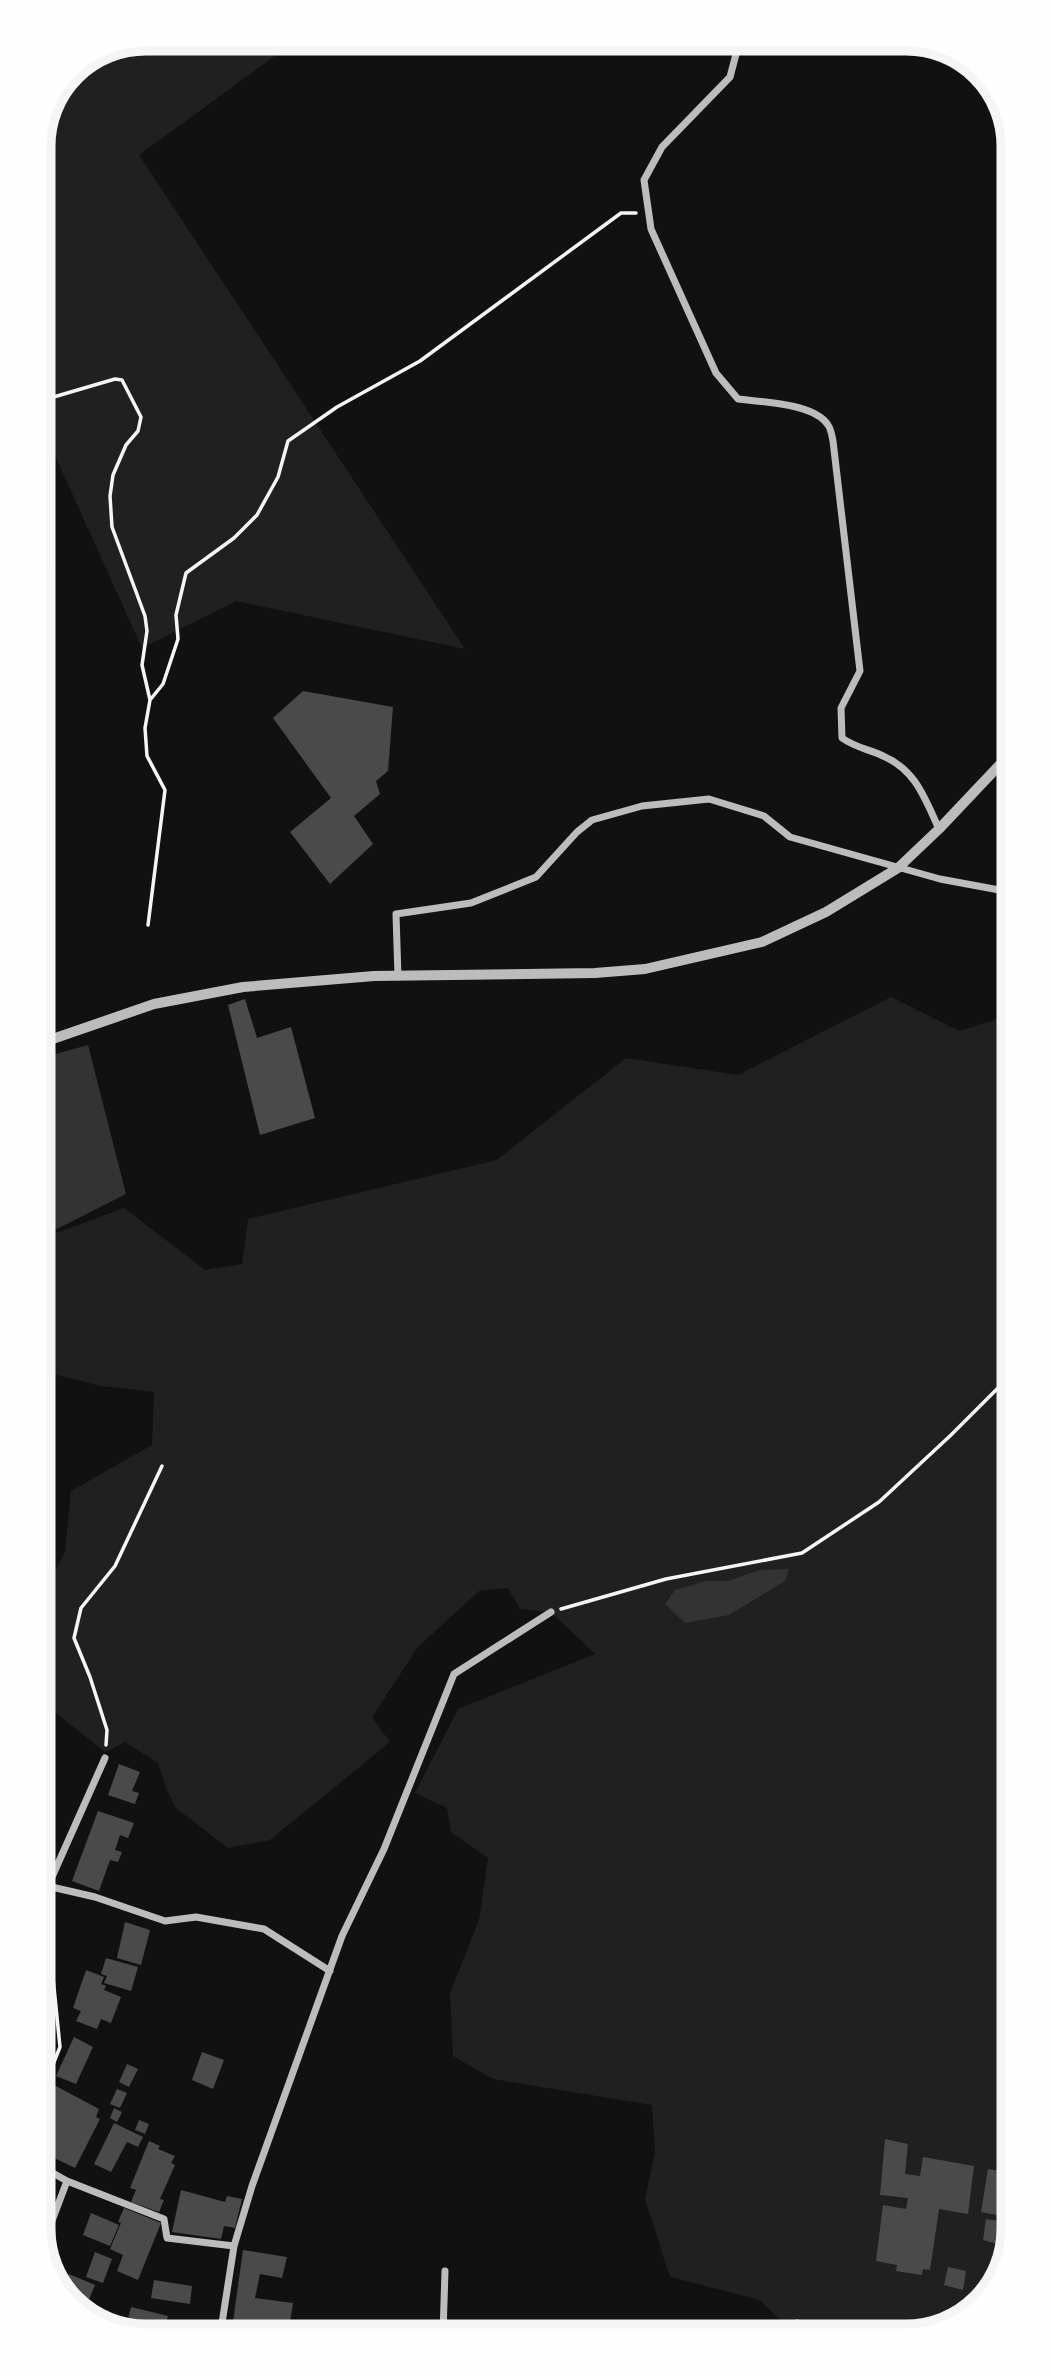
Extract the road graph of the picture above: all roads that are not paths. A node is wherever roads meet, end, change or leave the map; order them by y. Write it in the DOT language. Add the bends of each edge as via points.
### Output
graph roads {
  1 [pos="737,51"];
  2 [pos="1001,763"];
  3 [pos="939,829"];
  4 [pos="898,867"];
  5 [pos="1001,890"];
  6 [pos="398,977"];
  7 [pos="51,1040"];
  8 [pos="551,1612"];
  9 [pos="105,1758"];
  10 [pos="51,1875"];
  11 [pos="51,1887"];
  12 [pos="330,1971"];
  13 [pos="51,2172"];
  14 [pos="67,2181"];
  15 [pos="51,2223"];
  16 [pos="234,2246"];
  17 [pos="445,2271"];
  18 [pos="222,2324"];
  19 [pos="443,2324"];
  1 -- 3 [label="street" via="730,77 663,147 644,180 651,229 716,373 738,399 797,407 828,424 860,671 841,708 842,738 901,765 917,782"];
  2 -- 3 [label="street"];
  3 -- 4 [label="street"];
  4 -- 5 [label="street"];
  4 -- 6 [label="street" via="826,912 762,942 675,964 595,973"];
  4 -- 6 [label="street" via="790,837 764,816 709,799 642,806 592,820 536,877 471,903 396,914"];
  6 -- 7 [label="street" via="222,991 154,1004"];
  8 -- 12 [label="street" via="454,1674"];
  9 -- 10 [label="street"];
  11 -- 12 [label="street" via="165,1921 195,1917 264,1929"];
  12 -- 16 [label="street"];
  13 -- 14 [label="street"];
  14 -- 15 [label="street"];
  14 -- 16 [label="street" via="164,2219 167,2238"];
  16 -- 18 [label="street"];
  17 -- 19 [label="street"];
}
